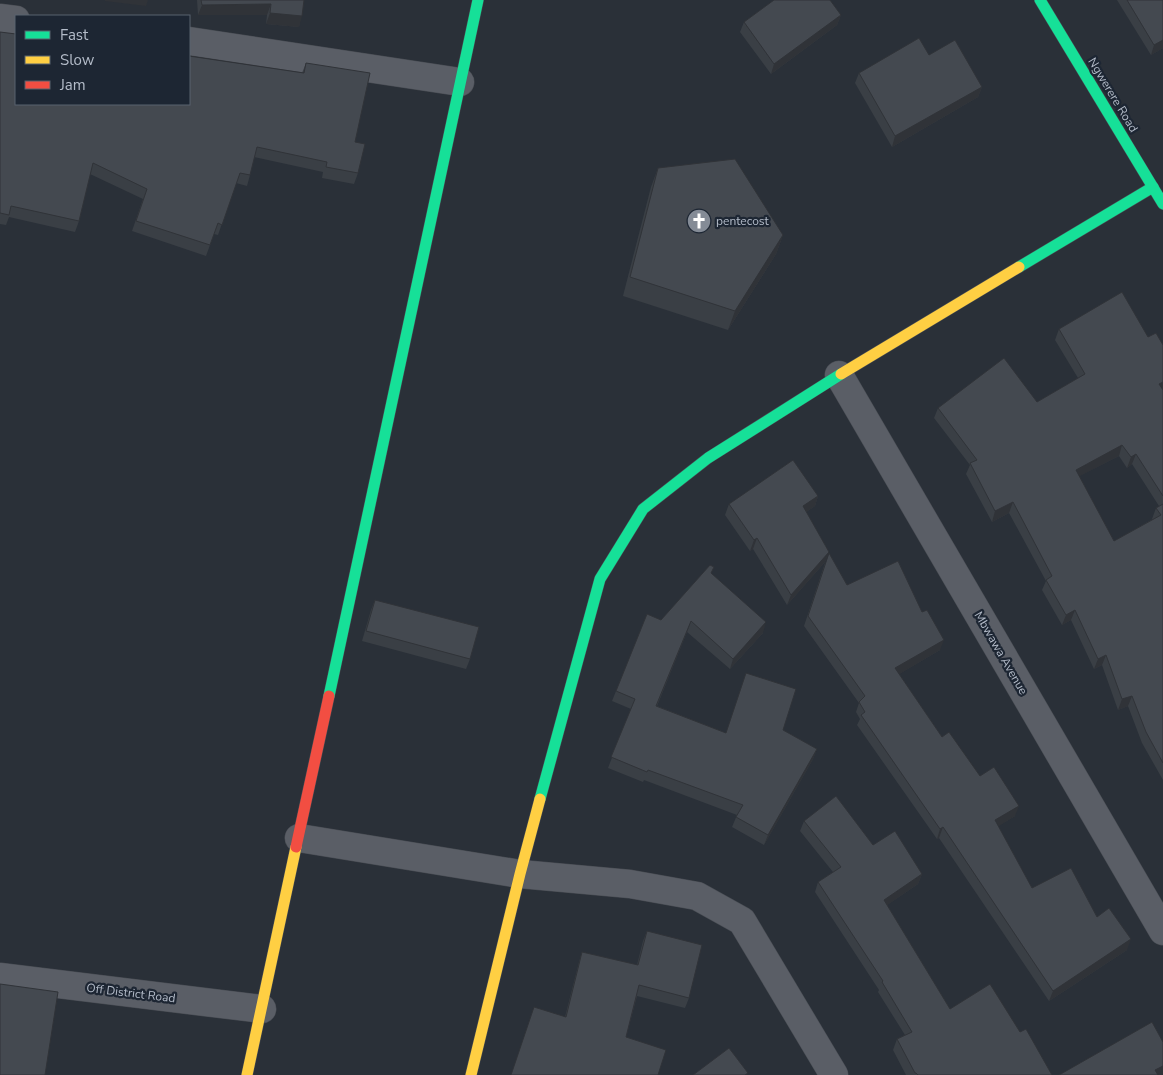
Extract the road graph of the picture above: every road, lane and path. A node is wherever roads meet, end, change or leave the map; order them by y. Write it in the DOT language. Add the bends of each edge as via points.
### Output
graph roads {
  1 [pos="478,0"];
  2 [pos="1040,0"];
  3 [pos="0,18"];
  4 [pos="15,20"];
  5 [pos="190,41"];
  6 [pos="460,82"];
  7 [pos="1153,188"];
  8 [pos="1163,204"];
  9 [pos="839,375"];
  10 [pos="299,838"];
  11 [pos="520,874"];
  12 [pos="1163,931"];
  13 [pos="0,977"];
  14 [pos="262,1009"];
  15 [pos="247,1075"];
  16 [pos="472,1075"];
  17 [pos="834,1075"];
  1 -- 6 [label="street"];
  2 -- 7 [label="street, Ngwerere Road"];
  3 -- 4 [label="street"];
  5 -- 6 [label="street"];
  6 -- 10 [label="street"];
  7 -- 8 [label="street, Ngwerere Road"];
  7 -- 9 [label="street"];
  9 -- 11 [label="street" via="708,458 642,509 600,579"];
  9 -- 12 [label="street, Mbwawa Avenue"];
  10 -- 11 [label="street"];
  10 -- 14 [label="street"];
  11 -- 16 [label="street"];
  11 -- 17 [label="street" via="630,884 697,896 742,921"];
  13 -- 14 [label="street, Off District Road"];
  14 -- 15 [label="street"];
}
